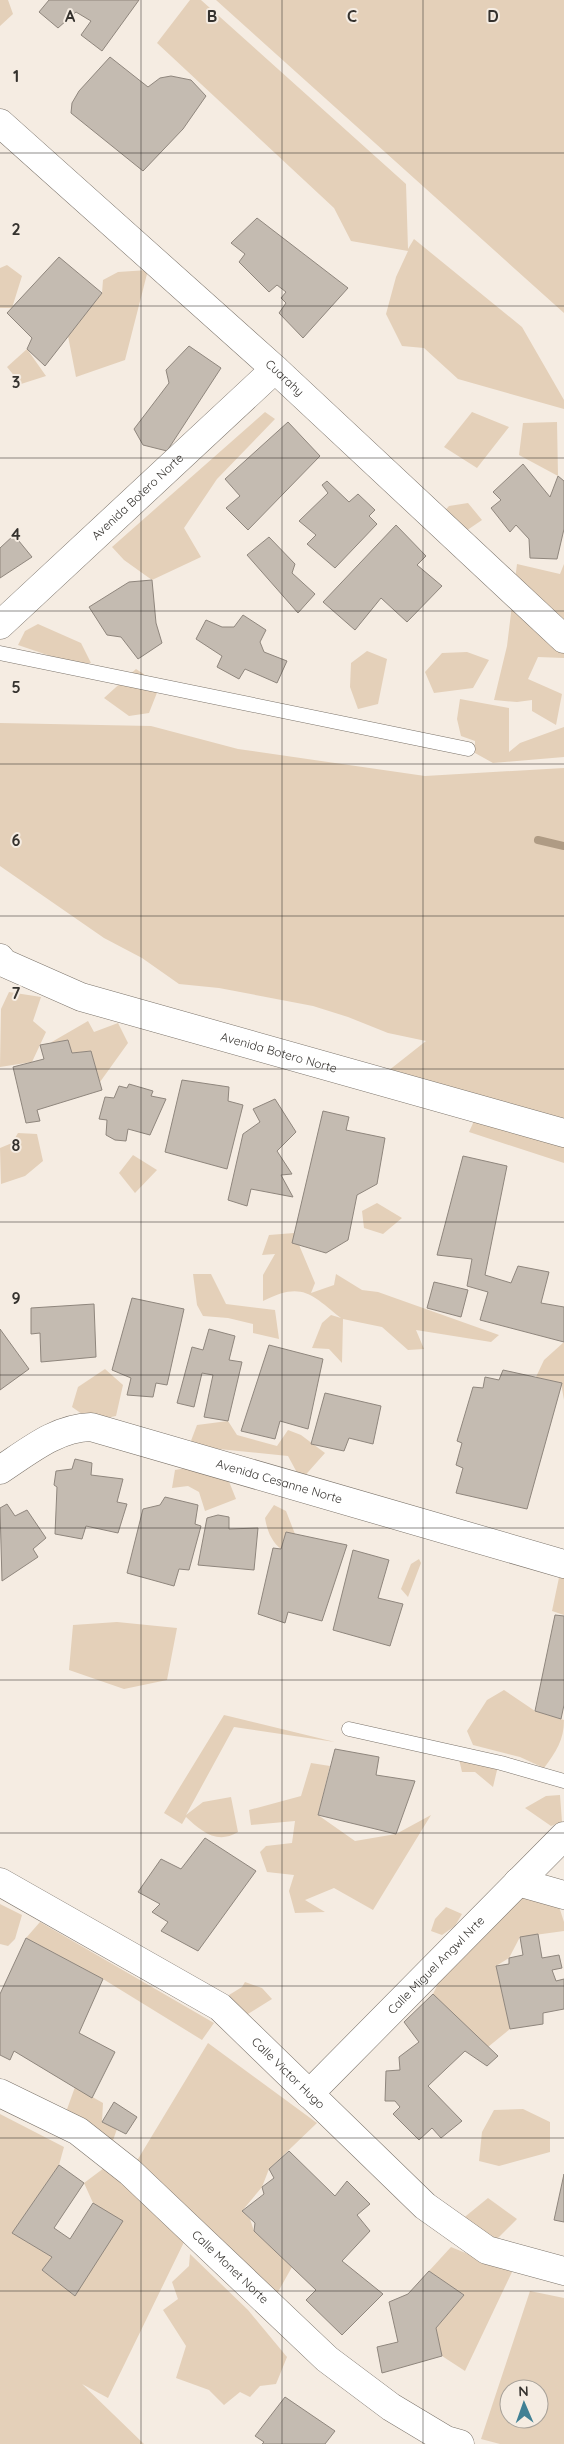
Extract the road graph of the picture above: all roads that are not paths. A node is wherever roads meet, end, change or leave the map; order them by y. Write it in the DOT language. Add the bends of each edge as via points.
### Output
graph roads {
  1 [pos="0,123"];
  2 [pos="275,369"];
  3 [pos="0,626"];
  4 [pos="564,639"];
  5 [pos="0,653"];
  6 [pos="468,749"];
  7 [pos="1,962"];
  8 [pos="564,1133"];
  9 [pos="0,1470"];
  10 [pos="564,1564"];
  11 [pos="350,1728"];
  12 [pos="564,1781"];
  13 [pos="564,1836"];
  14 [pos="0,1882"];
  15 [pos="518,1882"];
  16 [pos="564,1895"];
  17 [pos="0,2093"];
  18 [pos="309,2094"];
  19 [pos="564,2271"];
  20 [pos="460,2444"];
  1 -- 2 [label="street, Cuarahy"];
  2 -- 3 [label="street, Avenida Botero Norte"];
  2 -- 4 [label="street, Cuarahy"];
  5 -- 6 [label="lane"];
  7 -- 8 [label="street, Avenida Botero Norte" via="81,998"];
  9 -- 10 [label="street, Avenida Cesanne Norte" via="54,1436 73,1428 91,1427"];
  11 -- 12 [label="lane"];
  13 -- 15 [label="street, Calle Miguel Angwl Nrte"];
  14 -- 18 [label="street, Calle Victor Hugo" via="220,2007"];
  15 -- 16 [label="street"];
  15 -- 18 [label="street, Calle Miguel Angwl Nrte"];
  17 -- 20 [label="street, Calle Monet Norte" via="78,2131 130,2172 327,2359 391,2407 446,2440"];
  18 -- 19 [label="street, Calle Victor Hugo" via="424,2206 487,2250"];
}
